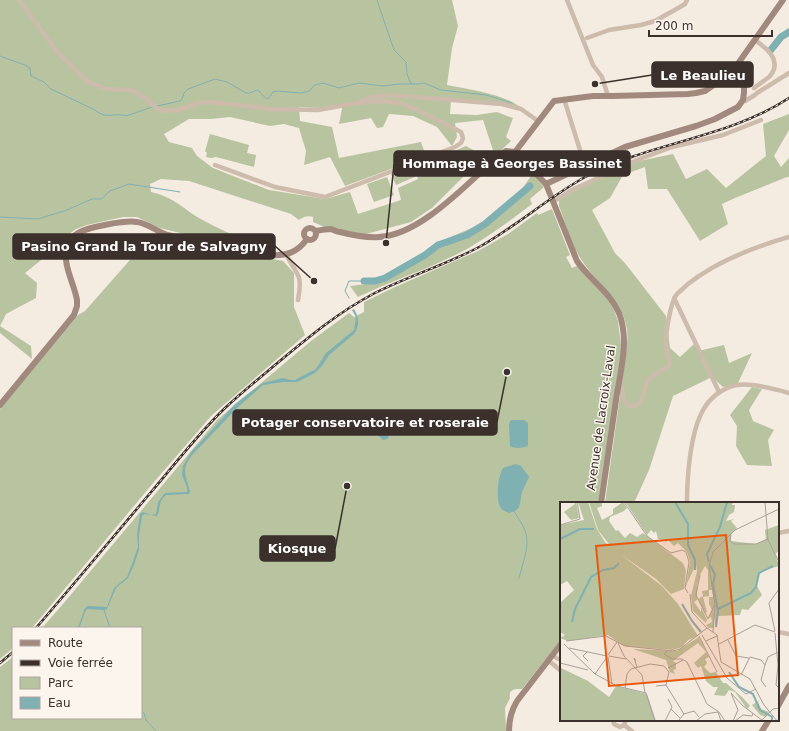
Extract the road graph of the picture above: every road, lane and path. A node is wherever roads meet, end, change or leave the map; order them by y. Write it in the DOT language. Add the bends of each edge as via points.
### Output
graph roads {
  1 [pos="19,0"];
  2 [pos="567,0"];
  3 [pos="686,0"];
  4 [pos="783,0"];
  5 [pos="587,38"];
  6 [pos="755,40"];
  7 [pos="732,72"];
  8 [pos="789,73"];
  9 [pos="744,87"];
  10 [pos="756,90"];
  11 [pos="608,96"];
  12 [pos="564,99"];
  13 [pos="743,100"];
  14 [pos="357,103"];
  15 [pos="761,120"];
  16 [pos="538,121"];
  17 [pos="515,152"];
  18 [pos="215,165"];
  19 [pos="585,166"];
  20 [pos="547,186"];
  21 [pos="554,201"];
  22 [pos="316,233"];
  23 [pos="305,237"];
  24 [pos="789,237"];
  25 [pos="289,253"];
  26 [pos="674,298"];
  27 [pos="298,300"];
  28 [pos="619,377"];
  29 [pos="719,392"];
  30 [pos="789,393"];
  31 [pos="0,405"];
  32 [pos="600,502"];
  33 [pos="687,502"];
  34 [pos="789,531"];
  35 [pos="779,533"];
  36 [pos="779,632"];
  37 [pos="789,634"];
  38 [pos="560,645"];
  39 [pos="550,658"];
  40 [pos="560,658"];
  41 [pos="560,670"];
  42 [pos="789,686"];
  43 [pos="779,704"];
  44 [pos="768,721"];
  45 [pos="625,722"];
  46 [pos="617,729"];
  47 [pos="509,731"];
  48 [pos="632,731"];
  49 [pos="762,731"];
  1 -- 14 [label="street" via="58,53 88,82 106,89 132,90 158,110 174,111 207,102 318,110"];
  2 -- 11 [label="street"];
  3 -- 5 [label="street" via="685,4 655,21 609,30"];
  4 -- 6 [label="street"];
  6 -- 7 [label="street"];
  6 -- 10 [label="street" via="772,54 775,63 770,76"];
  7 -- 9 [label="street"];
  7 -- 11 [label="street" via="696,94"];
  8 -- 10 [label="street"];
  9 -- 10 [label="street"];
  9 -- 13 [label="street"];
  10 -- 13 [label="street" via="755,95"];
  11 -- 12 [label="street"];
  12 -- 16 [label="street" via="554,101"];
  12 -- 19 [label="street"];
  13 -- 19 [label="street" via="738,107 715,119 626,147"];
  14 -- 16 [label="street" via="373,97 390,95 502,104 521,109"];
  14 -- 18 [label="street" via="401,103 455,128 461,132 463,138 455,147 325,197 275,187"];
  15 -- 21 [label="street" via="637,160 574,188"];
  16 -- 17 [label="street"];
  17 -- 20 [label="street, Avenue de Lacroix-Laval"];
  17 -- 22 [label="street" via="506,151 501,154 455,195 406,231 390,236 373,237 331,229"];
  19 -- 20 [label="street"];
  20 -- 21 [label="street, Avenue de Lacroix-Laval"];
  21 -- 28 [label="street, Avenue de Lacroix-Laval" via="577,261 610,298 619,313 624,355"];
  22 -- 23 [label="street" via="313,239"];
  22 -- 23 [label="street" via="313,228 308,228 304,232"];
  23 -- 25 [label="street"];
  24 -- 26 [label="street" via="738,255 709,269"];
  25 -- 27 [label="street" via="300,279"];
  25 -- 31 [label="street" via="280,256 269,255 200,242 168,234 137,222 110,224 79,233 67,245 66,254 77,300 74,315"];
  26 -- 28 [label="street" via="666,348 669,365 649,378 642,399 636,406 625,402 622,396 622,378"];
  26 -- 29 [label="street"];
  28 -- 32 [label="street, Avenue de Lacroix-Laval"];
  29 -- 30 [label="street" via="732,386 743,385"];
  29 -- 33 [label="street" via="702,410 698,420 691,450"];
  34 -- 35 [label="street"];
  36 -- 37 [label="street"];
  38 -- 39 [label="street"];
  39 -- 40 [label="street"];
  39 -- 41 [label="street"];
  39 -- 47 [label="street" via="517,700 511,715"];
  42 -- 43 [label="street"];
  44 -- 49 [label="street"];
  45 -- 46 [label="street"];
  45 -- 48 [label="street"];
}
